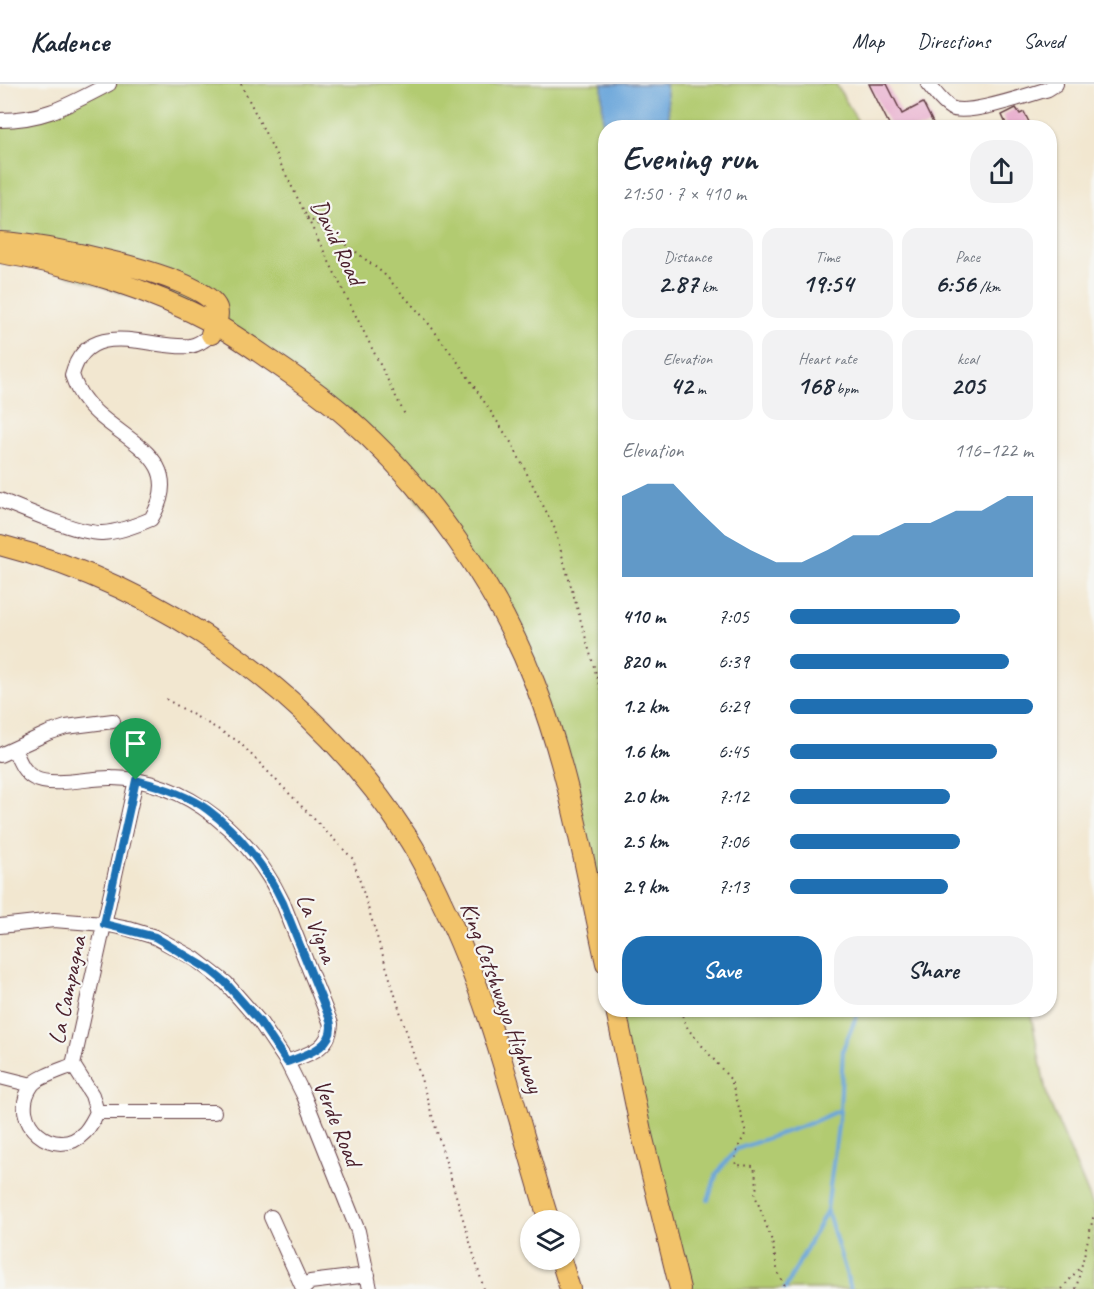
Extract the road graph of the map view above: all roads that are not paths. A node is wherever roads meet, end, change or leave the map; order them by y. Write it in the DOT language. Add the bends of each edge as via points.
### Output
graph roads {
  1 [pos="109,84"];
  2 [pos="928,84"];
  3 [pos="1056,84"];
  4 [pos="0,120"];
  5 [pos="0,242"];
  6 [pos="0,253"];
  7 [pos="213,330"];
  8 [pos="0,500"];
  9 [pos="0,545"];
  10 [pos="112,721"];
  11 [pos="14,748"];
  12 [pos="0,755"];
  13 [pos="136,780"];
  14 [pos="104,924"];
  15 [pos="0,926"];
  16 [pos="598,928"];
  17 [pos="617,1017"];
  18 [pos="287,1062"];
  19 [pos="74,1065"];
  20 [pos="0,1077"];
  21 [pos="32,1085"];
  22 [pos="97,1112"];
  23 [pos="214,1112"];
  24 [pos="546,1210"];
  25 [pos="271,1216"];
  26 [pos="673,1262"];
  27 [pos="564,1270"];
  28 [pos="368,1275"];
  29 [pos="303,1289"];
  30 [pos="370,1289"];
  31 [pos="570,1289"];
  32 [pos="680,1289"];
  33 [pos="691,1289"];
  1 -- 4 [label="street" via="51,113 30,119"];
  2 -- 3 [label="street" via="951,108 966,111"];
  5 -- 7 [label="highway" via="54,248 117,262 189,288 211,300 218,309"];
  6 -- 7 [label="highway" via="80,271 155,297"];
  7 -- 8 [label="street" via="198,344 187,346 111,340 93,346 75,365 72,375 85,402 149,454 158,467 162,496 151,519 122,530 99,533"];
  7 -- 16 [label="highway" via="296,377 347,417 414,485 487,588 535,682 554,737"];
  9 -- 24 [label="highway, King Cetshwayo Highway" via="97,578 194,628 281,692 356,769 408,837 444,905 489,1020"];
  10 -- 11 [label="street" via="66,727"];
  11 -- 12 [label="street"];
  11 -- 13 [label="street, La Vigna" via="24,769 42,780"];
  13 -- 14 [label="street, La Campagna"];
  13 -- 18 [label="street, La Vigna" via="208,810 256,859 276,889 331,1024 325,1044"];
  14 -- 15 [label="street, Verde Road" via="54,920"];
  14 -- 18 [label="street, Verde Road" via="155,937 210,970 260,1022"];
  14 -- 19 [label="street, La Campagna"];
  17 -- 26 [label="highway"];
  18 -- 28 [label="street, Verde Road" via="358,1231"];
  19 -- 21 [label="street, La Campagna"];
  19 -- 22 [label="street, La Campagna"];
  20 -- 21 [label="street"];
  21 -- 22 [label="street" via="25,1114 33,1130 44,1139 62,1142 77,1138"];
  22 -- 23 [label="street"];
  25 -- 29 [label="street"];
  26 -- 32 [label="highway"];
  26 -- 33 [label="highway"];
  27 -- 31 [label="highway"];
  28 -- 29 [label="street" via="310,1282"];
  28 -- 30 [label="street, Verde Road"];
}
